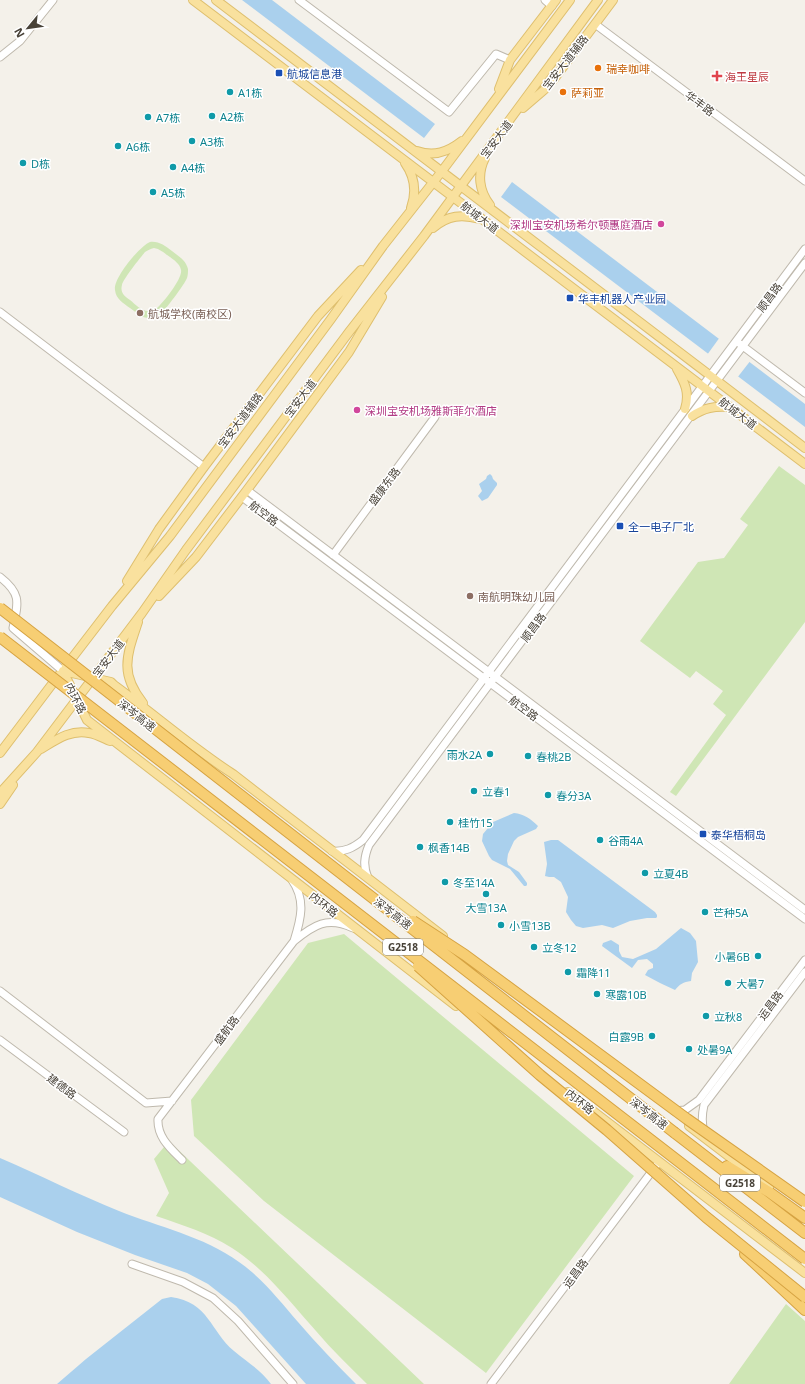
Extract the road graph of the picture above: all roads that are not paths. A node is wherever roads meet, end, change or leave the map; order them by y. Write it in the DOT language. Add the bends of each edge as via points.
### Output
graph roads {
  1 [pos="53,0"];
  2 [pos="193,0"];
  3 [pos="216,0"];
  4 [pos="299,0"];
  5 [pos="545,0"];
  6 [pos="570,0"];
  7 [pos="598,0"];
  8 [pos="613,0"];
  9 [pos="554,3"];
  10 [pos="595,24"];
  11 [pos="0,57"];
  12 [pos="510,60"];
  13 [pos="494,100"];
  14 [pos="512,118"];
  15 [pos="470,134"];
  16 [pos="407,145"];
  17 [pos="489,148"];
  18 [pos="400,156"];
  19 [pos="442,172"];
  20 [pos="805,181"];
  21 [pos="434,182"];
  22 [pos="461,186"];
  23 [pos="453,196"];
  24 [pos="499,214"];
  25 [pos="406,218"];
  26 [pos="485,221"];
  27 [pos="424,236"];
  28 [pos="383,246"];
  29 [pos="805,249"];
  30 [pos="805,263"];
  31 [pos="399,269"];
  32 [pos="0,312"];
  33 [pos="735,343"];
  34 [pos="742,348"];
  35 [pos="675,365"];
  36 [pos="710,376"];
  37 [pos="718,381"];
  38 [pos="702,386"];
  39 [pos="804,391"];
  40 [pos="710,392"];
  41 [pos="730,407"];
  42 [pos="685,409"];
  43 [pos="692,416"];
  44 [pos="435,418"];
  45 [pos="805,448"];
  46 [pos="805,464"];
  47 [pos="204,467"];
  48 [pos="245,493"];
  49 [pos="333,555"];
  50 [pos="0,577"];
  51 [pos="112,606"];
  52 [pos="0,608"];
  53 [pos="142,614"];
  54 [pos="0,637"];
  55 [pos="63,671"];
  56 [pos="486,675"];
  57 [pos="93,678"];
  58 [pos="493,680"];
  59 [pos="77,699"];
  60 [pos="150,712"];
  61 [pos="16,731"];
  62 [pos="120,745"];
  63 [pos="0,747"];
  64 [pos="0,752"];
  65 [pos="37,752"];
  66 [pos="25,766"];
  67 [pos="0,793"];
  68 [pos="0,804"];
  69 [pos="332,851"];
  70 [pos="287,875"];
  71 [pos="368,878"];
  72 [pos="353,882"];
  73 [pos="352,908"];
  74 [pos="805,910"];
  75 [pos="805,919"];
  76 [pos="358,930"];
  77 [pos="294,941"];
  78 [pos="805,960"];
  79 [pos="805,972"];
  80 [pos="0,991"];
  81 [pos="0,1040"];
  82 [pos="172,1101"];
  83 [pos="668,1110"];
  84 [pos="124,1132"];
  85 [pos="675,1133"];
  86 [pos="710,1142"];
  87 [pos="182,1160"];
  88 [pos="659,1162"];
  89 [pos="805,1202"];
  90 [pos="805,1215"];
  91 [pos="706,1217"];
  92 [pos="805,1218"];
  93 [pos="805,1233"];
  94 [pos="805,1259"];
  95 [pos="132,1264"];
  96 [pos="805,1273"];
  97 [pos="805,1297"];
  98 [pos="805,1310"];
  99 [pos="293,1384"];
  100 [pos="491,1384"];
  1 -- 11 [label="street" via="20,41"];
  2 -- 18 [label="main road, 航城大道"];
  3 -- 16 [label="main road, 航城大道"];
  4 -- 12 [label="street" via="449,112 496,54"];
  5 -- 9 [label="street"];
  6 -- 13 [label="main road, 宝安大道"];
  7 -- 14 [label="main road, 宝安大道"];
  8 -- 10 [label="main road, 宝安大道辅路"];
  9 -- 12 [label="main road"];
  10 -- 14 [label="main road, 宝安大道辅路" via="554,79"];
  10 -- 20 [label="street, 华丰路"];
  12 -- 13 [label="main road"];
  13 -- 15 [label="main road, 宝安大道"];
  14 -- 17 [label="main road, 宝安大道"];
  15 -- 16 [label="main road" via="451,148 438,153 425,153"];
  15 -- 19 [label="main road, 宝安大道"];
  16 -- 19 [label="main road, 航城大道"];
  17 -- 22 [label="main road, 宝安大道"];
  17 -- 24 [label="main road" via="480,173 480,184 485,199"];
  18 -- 21 [label="main road, 航城大道"];
  18 -- 25 [label="main road" via="412,173 415,184"];
  19 -- 21 [label="main road, 宝安大道"];
  19 -- 22 [label="main road, 航城大道"];
  21 -- 23 [label="main road, 航城大道"];
  21 -- 25 [label="main road, 宝安大道"];
  22 -- 23 [label="main road, 宝安大道"];
  22 -- 24 [label="main road, 航城大道"];
  23 -- 26 [label="main road, 航城大道"];
  23 -- 27 [label="main road, 宝安大道"];
  24 -- 36 [label="main road, 航城大道"];
  25 -- 28 [label="main road, 宝安大道"];
  26 -- 27 [label="main road" via="463,215 454,216 441,222"];
  26 -- 35 [label="main road, 航城大道"];
  27 -- 31 [label="main road, 宝安大道"];
  28 -- 47 [label="main road, 宝安大道辅路" via="318,316"];
  28 -- 51 [label="main road, 宝安大道" via="170,536"];
  29 -- 33 [label="street, 顺昌路"];
  30 -- 34 [label="street, 顺昌路"];
  31 -- 48 [label="main road" via="349,352"];
  31 -- 53 [label="main road, 宝安大道" via="191,544"];
  32 -- 47 [label="street"];
  33 -- 34 [label="street"];
  33 -- 36 [label="street, 顺昌路"];
  34 -- 37 [label="street, 顺昌路"];
  34 -- 39 [label="street"];
  35 -- 38 [label="main road, 航城大道"];
  35 -- 42 [label="main road" via="686,384 688,397"];
  36 -- 37 [label="main road, 航城大道"];
  36 -- 38 [label="street, 顺昌路"];
  37 -- 40 [label="street, 顺昌路"];
  37 -- 45 [label="main road, 航城大道"];
  38 -- 40 [label="main road, 航城大道"];
  38 -- 42 [label="street, 顺昌路"];
  40 -- 41 [label="main road, 航城大道"];
  40 -- 43 [label="street, 顺昌路"];
  41 -- 43 [label="main road" via="710,407"];
  41 -- 46 [label="main road, 航城大道"];
  42 -- 56 [label="street, 顺昌路"];
  43 -- 58 [label="street, 顺昌路"];
  44 -- 49 [label="street, 盛康东路"];
  47 -- 51 [label="main road, 宝安大道辅路" via="159,529"];
  48 -- 49 [label="street, 航空路"];
  48 -- 53 [label="main road" via="196,557"];
  48 -- 56 [label="street, 航空路"];
  49 -- 56 [label="street, 航空路"];
  50 -- 55 [label="street" via="9,584 18,603 13,628"];
  51 -- 55 [label="main road, 宝安大道"];
  52 -- 72 [label="highway, 深岑高速 / G2518, bridge"];
  53 -- 57 [label="main road, 宝安大道"];
  53 -- 60 [label="main road" via="129,650 127,667 131,684"];
  54 -- 73 [label="highway, 深岑高速 / G2518, bridge"];
  55 -- 57 [label="main road, 内环路"];
  55 -- 59 [label="main road, 内环路"];
  55 -- 61 [label="main road, 宝安大道"];
  56 -- 58 [label="street, 航空路"];
  56 -- 69 [label="street, 顺昌路" via="363,840 341,852"];
  57 -- 59 [label="main road, 宝安大道"];
  57 -- 60 [label="main road, 内环路" via="111,682"];
  58 -- 71 [label="street, 顺昌路" via="369,845 364,860"];
  58 -- 74 [label="street, 航空路"];
  58 -- 75 [label="street, 航空路"];
  59 -- 62 [label="main road, 内环路" via="87,720"];
  59 -- 65 [label="main road, 宝安大道"];
  60 -- 69 [label="main road, 内环路"];
  61 -- 63 [label="main road"];
  61 -- 64 [label="main road, 宝安大道"];
  62 -- 65 [label="main road" via="80,732 64,735"];
  62 -- 70 [label="main road, 内环路"];
  65 -- 66 [label="main road, 宝安大道"];
  66 -- 67 [label="main road, 宝安大道"];
  66 -- 68 [label="main road"];
  69 -- 71 [label="main road, 内环路"];
  70 -- 76 [label="main road, 内环路"];
  70 -- 77 [label="street" via="296,886 302,906"];
  71 -- 83 [label="main road, 内环路"];
  72 -- 85 [label="highway, 深岑高速 / G2518, bridge"];
  72 -- 89 [label="highway, bridge" via="465,956"];
  73 -- 91 [label="highway, bridge" via="540,1075"];
  73 -- 94 [label="highway, 深岑高速 / G2518, bridge"];
  76 -- 77 [label="street" via="338,922 327,922 308,930"];
  76 -- 88 [label="main road, 内环路"];
  77 -- 82 [label="street, 盛航路"];
  78 -- 83 [label="street, 运昌路" via="699,1100 685,1110"];
  79 -- 86 [label="street, 运昌路" via="704,1104 702,1122"];
  80 -- 82 [label="street" via="146,1102"];
  81 -- 84 [label="street, 建德路"];
  82 -- 87 [label="street, 盛航路" via="158,1119 158,1127 161,1136"];
  83 -- 86 [label="main road, 内环路"];
  85 -- 92 [label="highway" via="769,1192"];
  85 -- 93 [label="highway, 深岑高速 / G2518"];
  86 -- 90 [label="main road, 内环路"];
  88 -- 96 [label="main road, 内环路"];
  88 -- 100 [label="street, 运昌路"];
  91 -- 97 [label="highway, bridge"];
  91 -- 98 [label="highway, bridge"];
  95 -- 99 [label="street" via="183,1282 213,1298 238,1321"];
}
